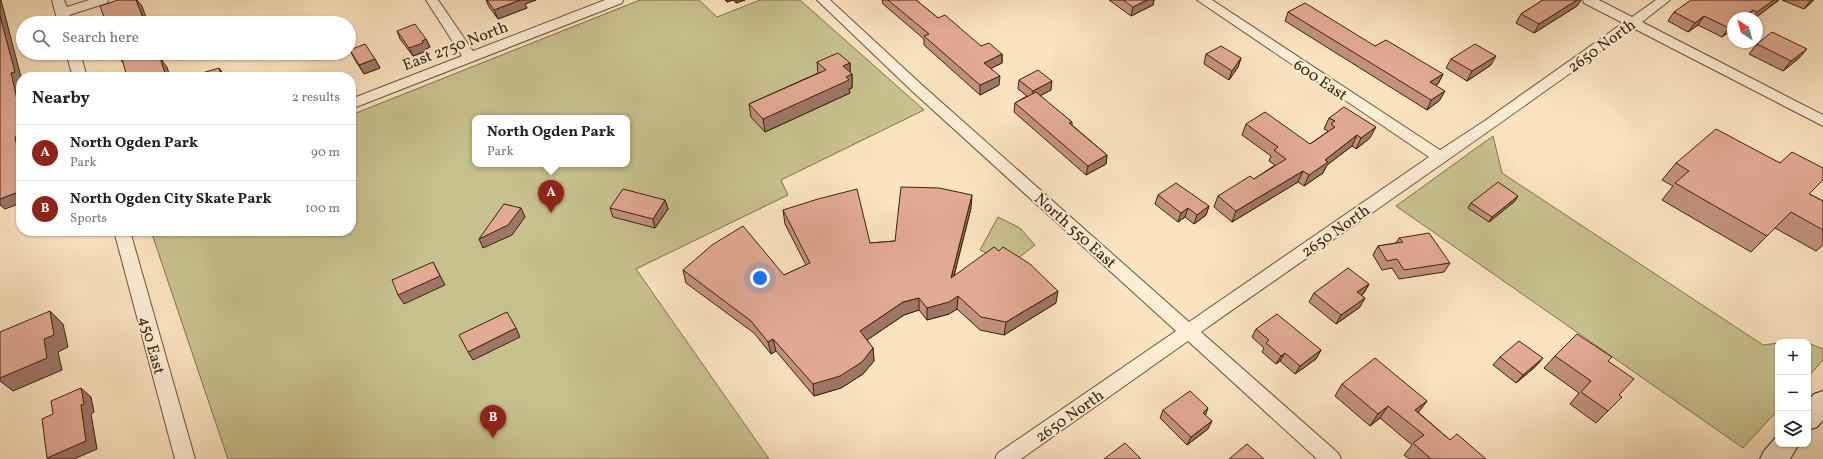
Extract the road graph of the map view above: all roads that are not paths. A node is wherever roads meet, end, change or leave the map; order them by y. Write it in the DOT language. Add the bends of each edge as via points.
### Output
graph roads {
  1 [pos="58,0"];
  2 [pos="102,0"];
  3 [pos="432,0"];
  4 [pos="617,0"];
  5 [pos="823,0"];
  6 [pos="1203,0"];
  7 [pos="1589,0"];
  8 [pos="1664,0"];
  9 [pos="63,16"];
  10 [pos="68,16"];
  11 [pos="1632,22"];
  12 [pos="470,57"];
  13 [pos="75,60"];
  14 [pos="79,72"];
  15 [pos="356,102"];
  16 [pos="1823,121"];
  17 [pos="1440,157"];
  18 [pos="123,236"];
  19 [pos="1189,331"];
  20 [pos="1783,447"];
  21 [pos="185,459"];
  22 [pos="1005,459"];
  23 [pos="1330,459"];
  24 [pos="1773,459"];
  1 -- 9 [label="street"];
  2 -- 10 [label="street"];
  3 -- 12 [label="street"];
  4 -- 12 [label="street, East 2750 North"];
  5 -- 19 [label="street, North 550 East" via="917,88"];
  6 -- 17 [label="street, 600 East"];
  7 -- 11 [label="street"];
  8 -- 11 [label="street, 2650 North"];
  11 -- 16 [label="street"];
  11 -- 17 [label="street, 2650 North" via="1488,126"];
  12 -- 15 [label="street, East 2750 North"];
  13 -- 14 [label="street"];
  17 -- 19 [label="street, 2650 North"];
  18 -- 21 [label="street, 450 East"];
  19 -- 22 [label="street, 2650 North"];
  19 -- 23 [label="street, North 550 East"];
  20 -- 24 [label="main road"];
}
